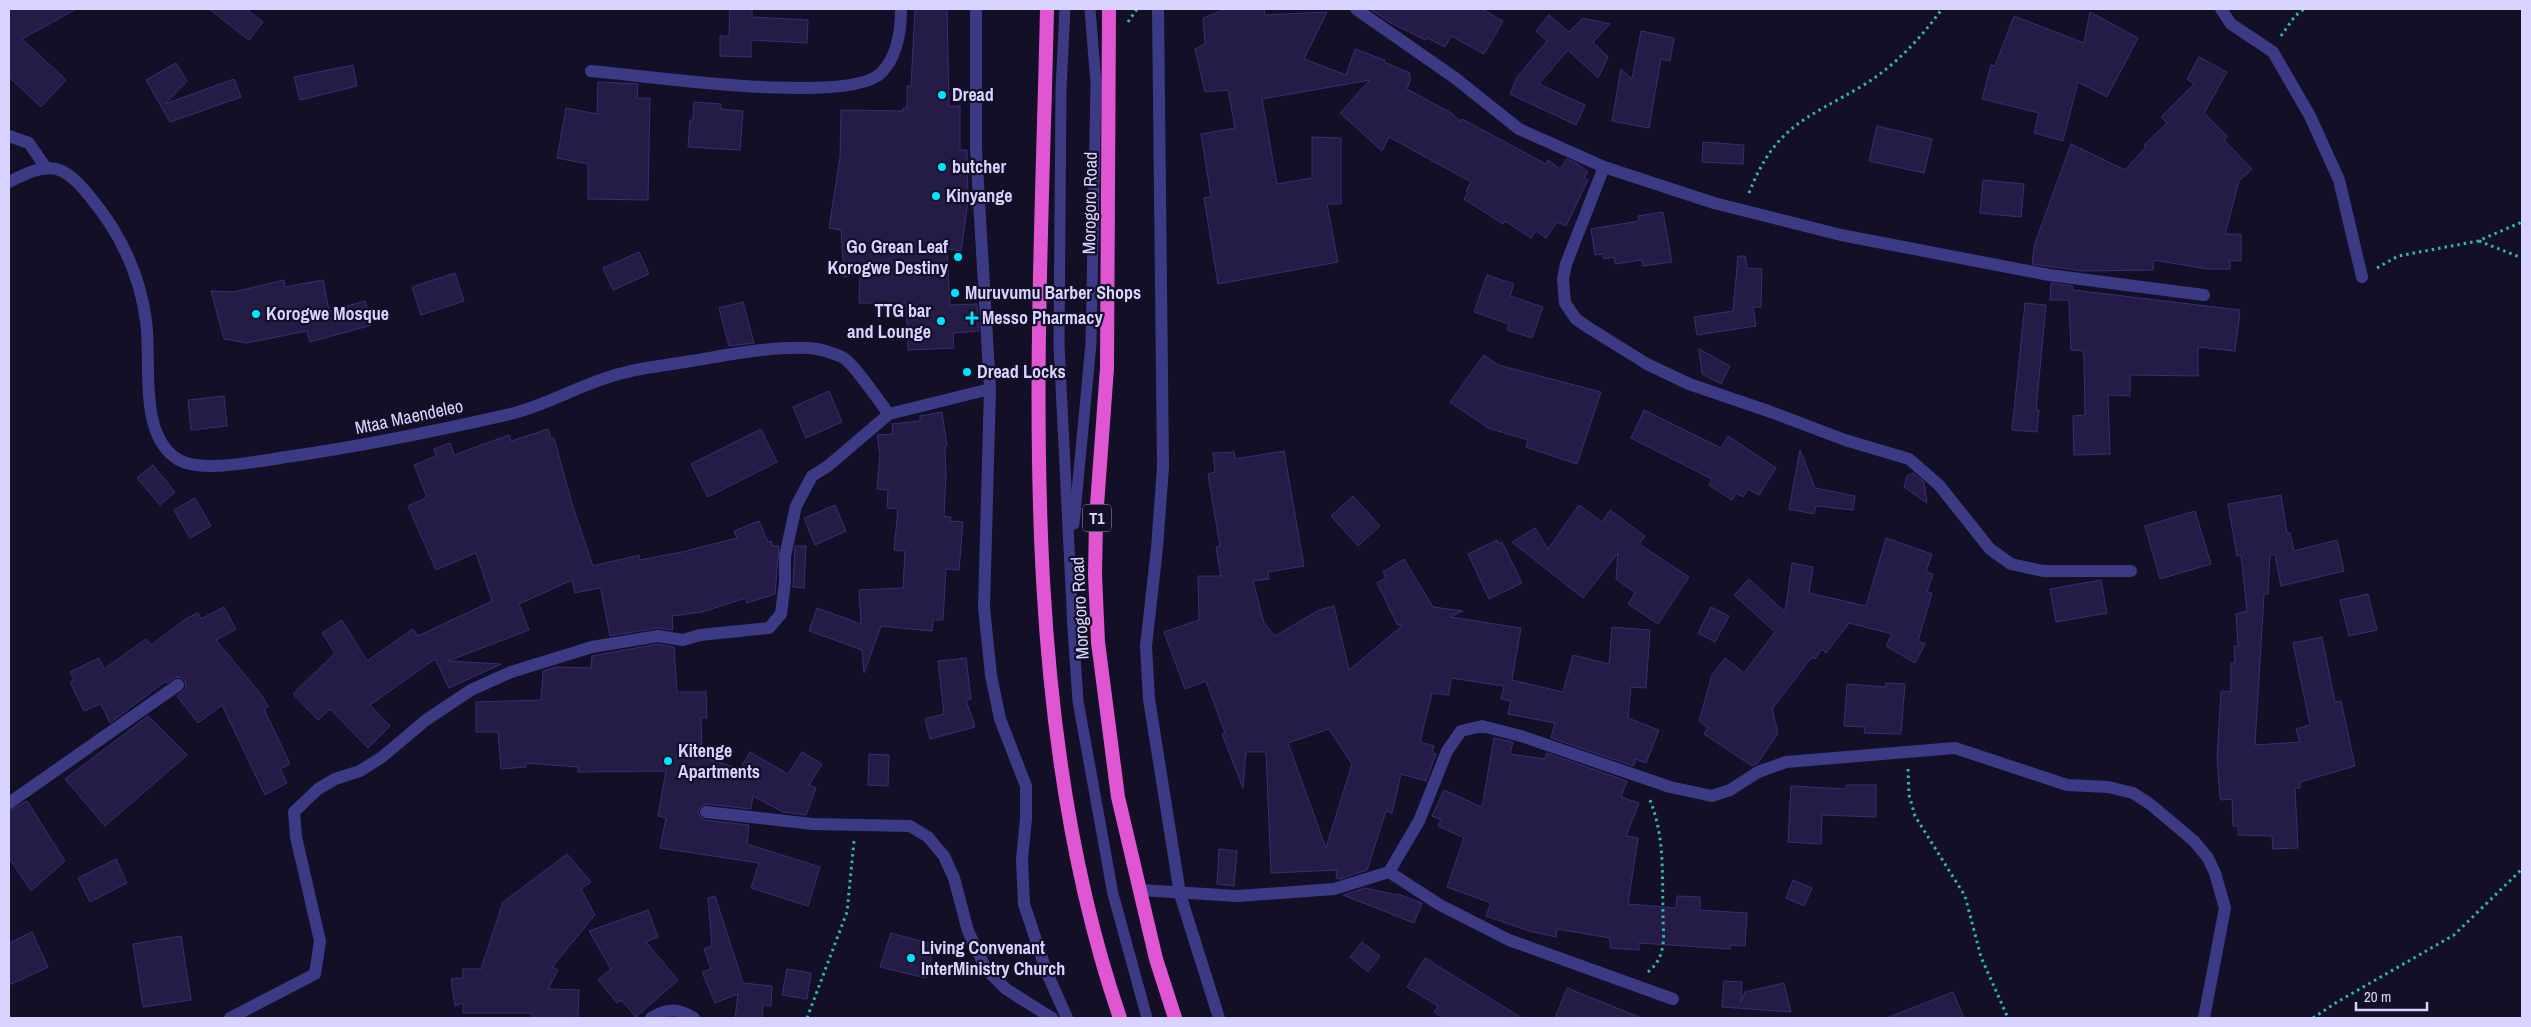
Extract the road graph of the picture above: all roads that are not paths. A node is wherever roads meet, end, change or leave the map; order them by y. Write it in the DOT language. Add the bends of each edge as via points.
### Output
graph roads {
  1 [pos="901,9"];
  2 [pos="976,9"];
  3 [pos="1047,9"];
  4 [pos="1065,9"];
  5 [pos="1090,9"];
  6 [pos="1109,9"];
  7 [pos="1158,9"];
  8 [pos="1356,9"];
  9 [pos="2221,9"];
  10 [pos="591,70"];
  11 [pos="9,136"];
  12 [pos="1604,167"];
  13 [pos="46,168"];
  14 [pos="9,182"];
  15 [pos="2362,277"];
  16 [pos="2204,295"];
  17 [pos="990,389"];
  18 [pos="889,414"];
  19 [pos="1071,565"];
  20 [pos="2131,571"];
  21 [pos="178,685"];
  22 [pos="9,803"];
  23 [pos="706,812"];
  24 [pos="1389,872"];
  25 [pos="1140,890"];
  26 [pos="1180,894"];
  27 [pos="1673,1000"];
  28 [pos="230,1018"];
  29 [pos="651,1018"];
  30 [pos="694,1018"];
  31 [pos="1052,1018"];
  32 [pos="1067,1018"];
  33 [pos="1120,1018"];
  34 [pos="1146,1018"];
  35 [pos="1176,1018"];
  36 [pos="1219,1018"];
  37 [pos="2204,1018"];
  1 -- 10 [label="street" via="895,51 881,73 867,82 848,86 776,88"];
  2 -- 17 [label="street" via="976,148"];
  3 -- 33 [label="highway, Morogoro Road" via="1038,387 1046,618 1055,716 1069,813 1090,913"];
  4 -- 19 [label="lane, Morogoro Road" via="1061,89 1059,345"];
  5 -- 19 [label="lane, Morogoro Road" via="1096,84 1091,343"];
  6 -- 25 [label="highway, Morogoro Road / T1" via="1107,368 1095,575 1098,642 1118,797"];
  7 -- 26 [label="street" via="1162,467 1158,548 1146,646 1149,699"];
  8 -- 12 [label="street" via="1455,78 1519,129"];
  9 -- 15 [label="street" via="2231,24 2273,52 2310,116 2338,180"];
  11 -- 13 [label="street" via="29,143"];
  12 -- 16 [label="street" via="1743,210 1841,235 2049,274"];
  12 -- 20 [label="street" via="1566,264 1563,280 1565,302 1576,319 1647,364 1689,384 1845,440 1909,459 1939,485 1990,548 2011,564 2043,571"];
  13 -- 14 [label="street"];
  13 -- 18 [label="street, Mtaa Maendeleo" via="62,169 84,189 112,226 128,255 147,322 152,414 162,443 180,461 205,466 351,447 514,413 622,373 752,351 812,348 846,358"];
  17 -- 18 [label="street"];
  17 -- 32 [label="street" via="983,582 991,675 1000,719 1026,786 1022,859 1024,904 1047,973"];
  18 -- 28 [label="street" via="812,476 796,506 785,556 781,614 769,628 700,635 684,640 658,636 592,647 511,672 470,690 426,720 382,758 318,789 294,812 296,837 320,941 315,974"];
  19 -- 34 [label="lane, Morogoro Road" via="1078,701 1113,894"];
  21 -- 22 [label="street"];
  23 -- 31 [label="street" via="813,824 910,826 928,838 944,856 954,878 968,931 986,969 1006,989"];
  24 -- 26 [label="street" via="1334,889 1238,896"];
  24 -- 27 [label="street" via="1440,905 1509,940"];
  24 -- 37 [label="street" via="1419,821 1447,751 1461,731 1482,726 1521,736 1670,787 1712,796 1730,790 1758,772 1786,762 1956,748 2067,786 2108,787 2134,793 2194,841 2215,873 2225,908"];
  25 -- 26 [label="street"];
  25 -- 35 [label="highway, Morogoro Road / T1" via="1156,959"];
  26 -- 36 [label="street"];
  29 -- 30 [label="street" via="672,1009"];
}
